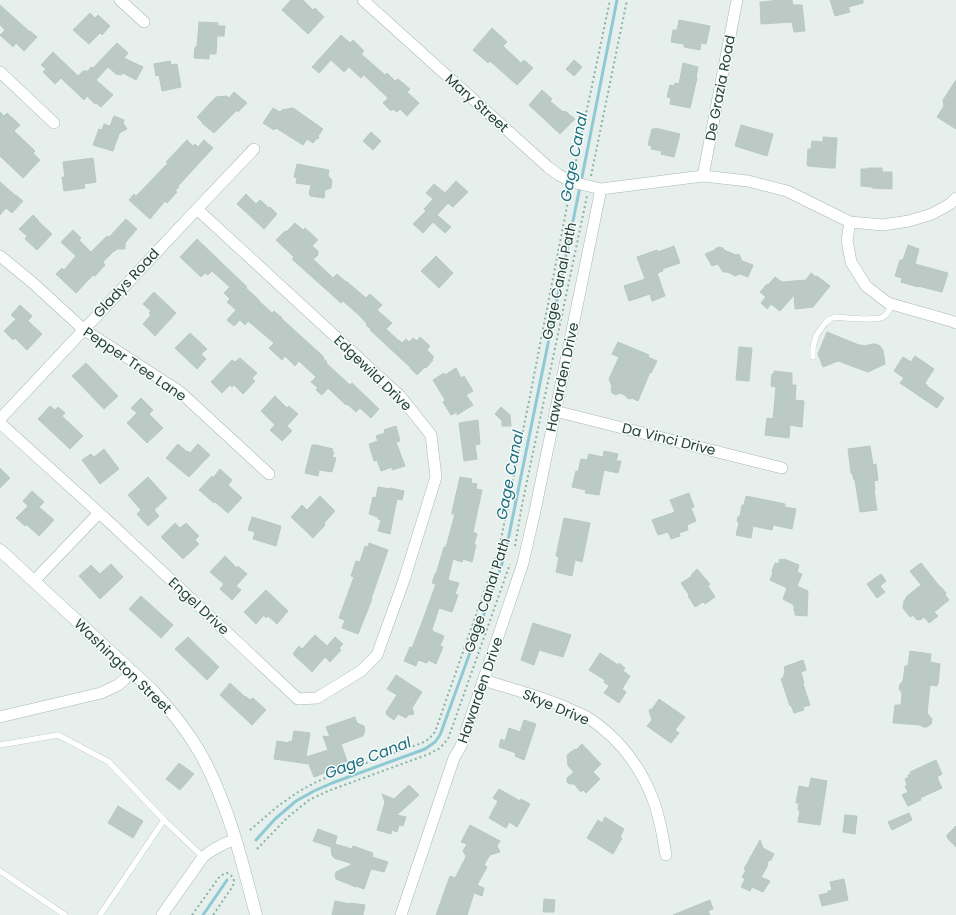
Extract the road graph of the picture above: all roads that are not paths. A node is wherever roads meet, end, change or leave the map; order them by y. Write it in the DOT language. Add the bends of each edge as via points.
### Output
graph roads {
  1 [pos="120,0"];
  2 [pos="363,0"];
  3 [pos="737,0"];
  4 [pos="144,22"];
  5 [pos="0,72"];
  6 [pos="54,123"];
  7 [pos="254,149"];
  8 [pos="703,176"];
  9 [pos="601,189"];
  10 [pos="956,198"];
  11 [pos="196,209"];
  12 [pos="850,222"];
  13 [pos="0,256"];
  14 [pos="892,304"];
  15 [pos="956,323"];
  16 [pos="83,329"];
  17 [pos="813,357"];
  18 [pos="555,411"];
  19 [pos="0,419"];
  20 [pos="0,423"];
  21 [pos="782,468"];
  22 [pos="269,474"];
  23 [pos="99,513"];
  24 [pos="0,550"];
  25 [pos="34,581"];
  26 [pos="130,670"];
  27 [pos="484,680"];
  28 [pos="298,699"];
  29 [pos="0,717"];
  30 [pos="0,745"];
  31 [pos="164,820"];
  32 [pos="235,839"];
  33 [pos="666,855"];
  34 [pos="203,858"];
  35 [pos="0,872"];
  36 [pos="65,915"];
  37 [pos="100,915"];
  38 [pos="162,915"];
  39 [pos="256,915"];
  40 [pos="401,915"];
  1 -- 4 [label="street"];
  2 -- 9 [label="street, Mary Street" via="548,167 572,182"];
  3 -- 8 [label="street, De Grazia Road"];
  5 -- 6 [label="street"];
  7 -- 11 [label="street, Gladys Road"];
  8 -- 9 [label="street"];
  8 -- 12 [label="street" via="748,181 787,191"];
  9 -- 18 [label="street, Hawarden Drive"];
  10 -- 12 [label="street" via="932,214 909,221 883,225"];
  11 -- 16 [label="street, Gladys Road"];
  11 -- 28 [label="street, Edgewild Drive" via="400,396 430,435 436,477 404,580 377,655 361,671 317,698"];
  12 -- 14 [label="street" via="847,240 851,262 866,286"];
  13 -- 16 [label="street, Pepper Tree Lane"];
  14 -- 15 [label="street"];
  14 -- 17 [label="lane" via="885,316 877,319 830,319 816,336"];
  16 -- 19 [label="street, Gladys Road"];
  16 -- 22 [label="street, Pepper Tree Lane" via="179,391"];
  18 -- 21 [label="street, Da Vinci Drive"];
  18 -- 27 [label="street, Hawarden Drive" via="523,563"];
  20 -- 23 [label="street, Engel Drive"];
  23 -- 25 [label="street"];
  23 -- 28 [label="street, Engel Drive"];
  24 -- 25 [label="main road, Washington Street"];
  25 -- 26 [label="main road, Washington Street"];
  26 -- 29 [label="street" via="118,685 101,694"];
  26 -- 32 [label="main road, Washington Street" via="162,700 198,749 226,808"];
  27 -- 33 [label="street, Skye Drive" via="548,700 586,717 607,731 625,750 640,772 654,801"];
  27 -- 40 [label="street, Hawarden Drive" via="461,746 454,758"];
  30 -- 31 [label="lane" via="58,735 109,762"];
  31 -- 34 [label="lane"];
  31 -- 37 [label="lane"];
  32 -- 34 [label="street"];
  32 -- 39 [label="main road, Washington Street"];
  34 -- 38 [label="street"];
  35 -- 36 [label="lane"];
}
